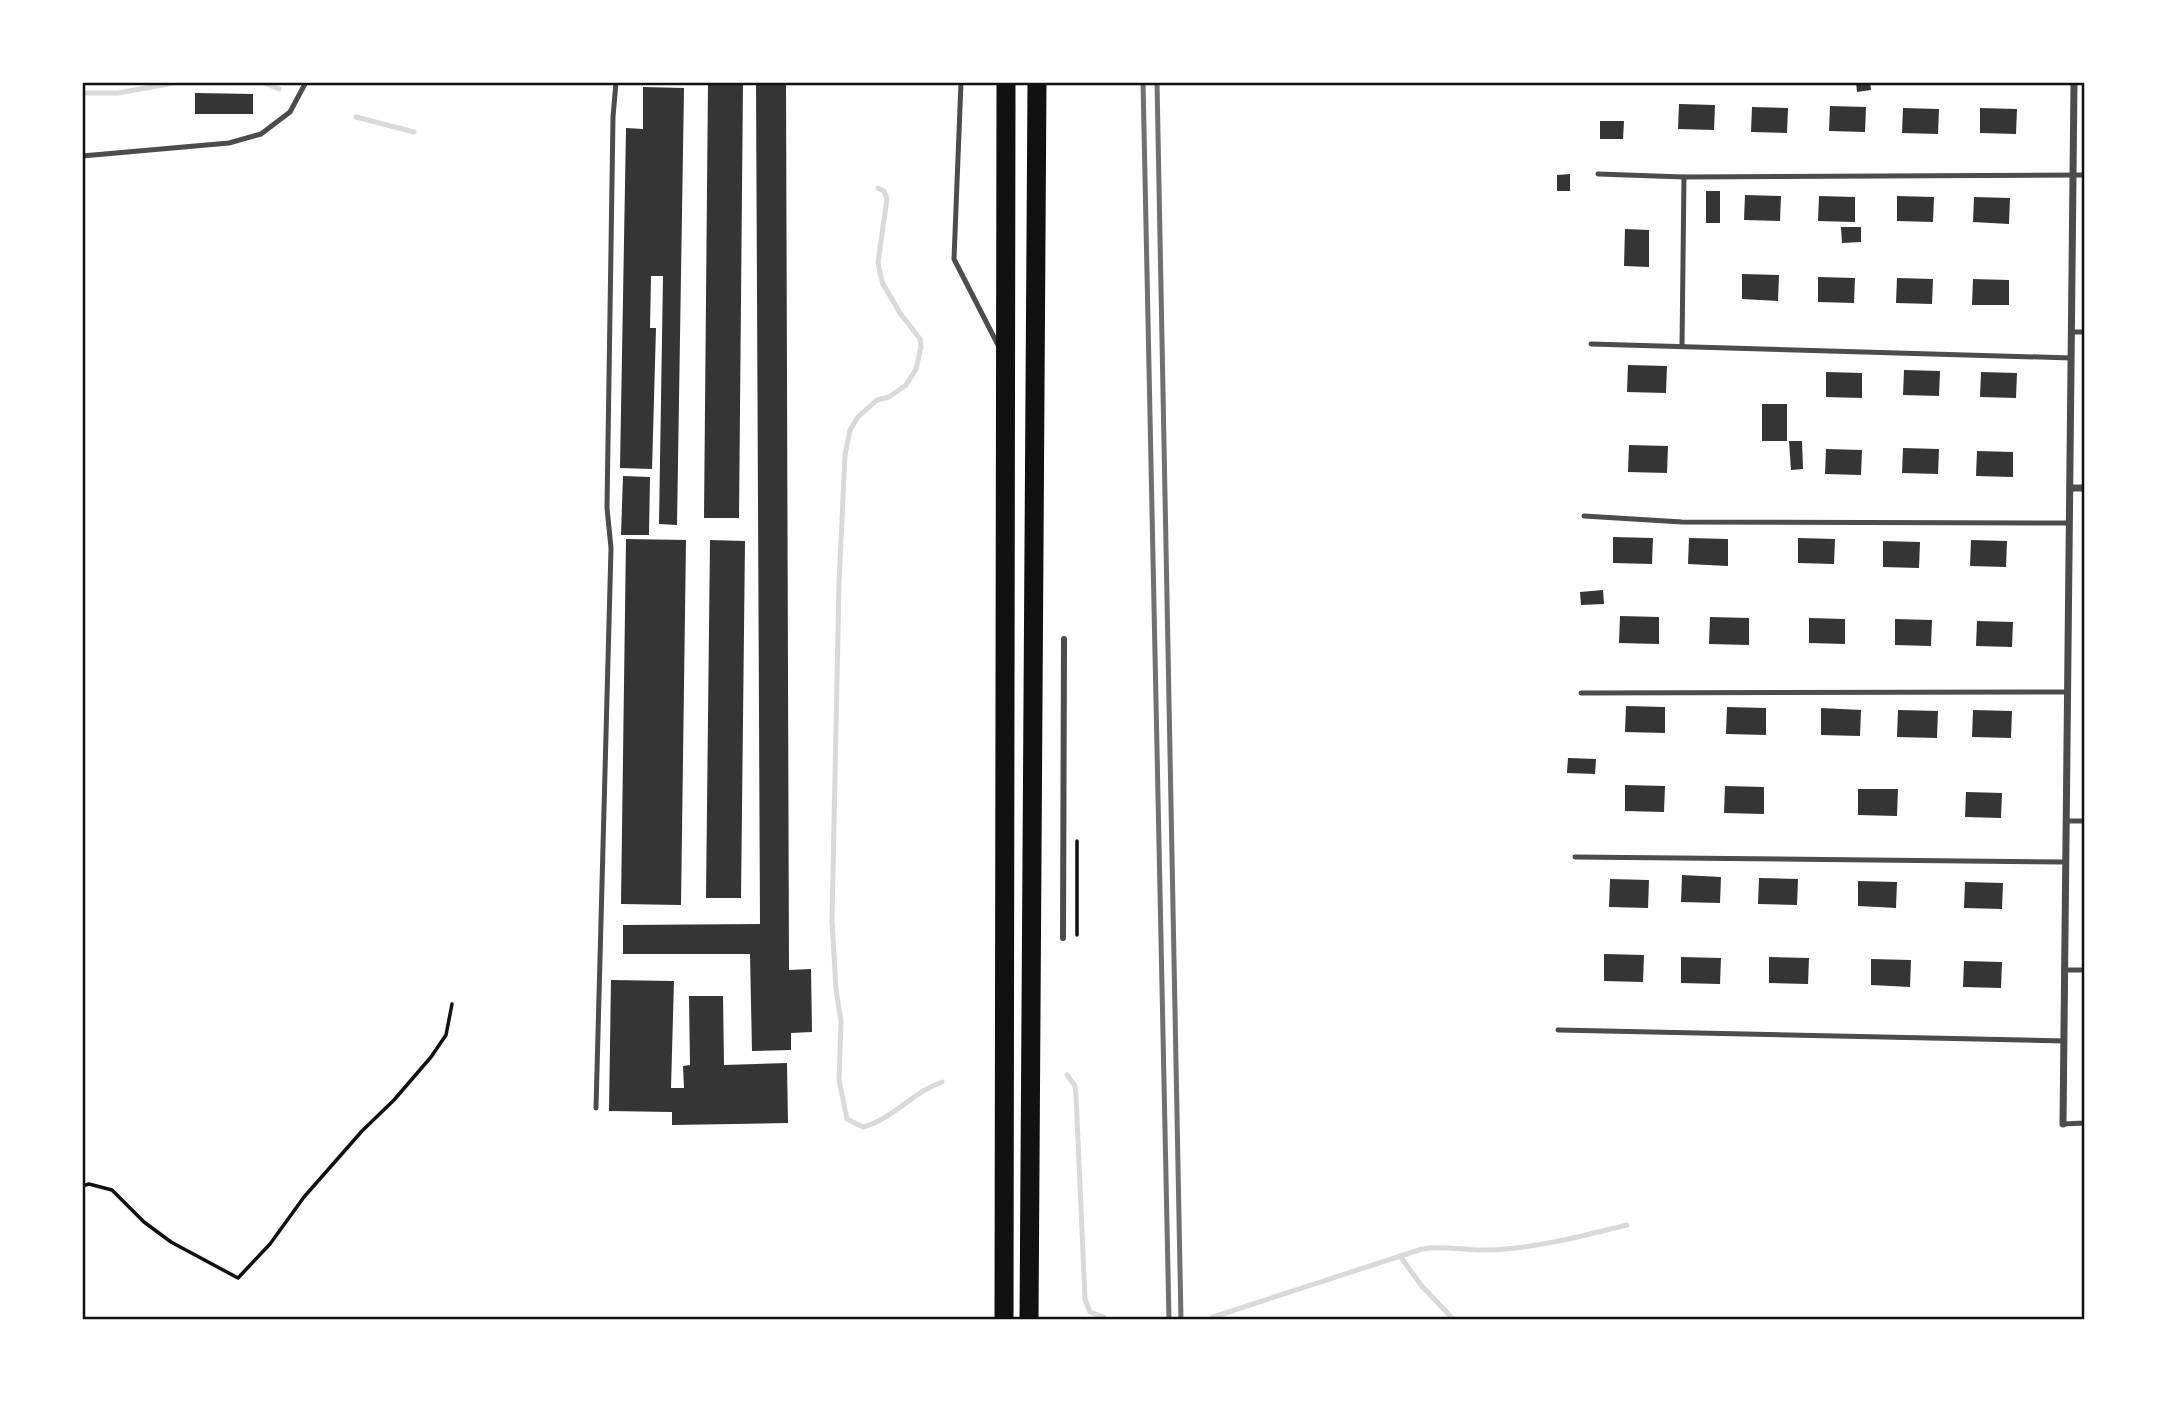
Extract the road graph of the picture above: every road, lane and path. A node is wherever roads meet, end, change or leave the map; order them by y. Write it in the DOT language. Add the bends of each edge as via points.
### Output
graph roads {
  1 [pos="306,82"];
  2 [pos="616,82"];
  3 [pos="961,82"];
  4 [pos="1006,82"];
  5 [pos="1037,82"];
  6 [pos="2074,82"];
  7 [pos="82,156"];
  8 [pos="1598,174"];
  9 [pos="2073,175"];
  10 [pos="2085,175"];
  11 [pos="1684,177"];
  12 [pos="2071,332"];
  13 [pos="2085,332"];
  14 [pos="1591,344"];
  15 [pos="1682,346"];
  16 [pos="2071,358"];
  17 [pos="1006,359"];
  18 [pos="2070,488"];
  19 [pos="2085,488"];
  20 [pos="1584,516"];
  21 [pos="2069,523"];
  22 [pos="1064,639"];
  23 [pos="2067,692"];
  24 [pos="1581,693"];
  25 [pos="2066,821"];
  26 [pos="2085,821"];
  27 [pos="1077,832"];
  28 [pos="1575,857"];
  29 [pos="2066,862"];
  30 [pos="1077,935"];
  31 [pos="1063,938"];
  32 [pos="2064,970"];
  33 [pos="2085,970"];
  34 [pos="452,1004"];
  35 [pos="1558,1030"];
  36 [pos="2064,1041"];
  37 [pos="596,1108"];
  38 [pos="2063,1124"];
  39 [pos="2085,1124"];
  40 [pos="82,1186"];
  41 [pos="1004,1320"];
  42 [pos="1029,1320"];
  1 -- 7 [label="lane" via="290,112 261,134 229,144"];
  2 -- 37 [label="lane" via="607,508 611,548"];
  3 -- 17 [label="lane" via="954,259"];
  4 -- 17 [label="highway"];
  5 -- 42 [label="highway"];
  6 -- 9 [label="street"];
  8 -- 11 [label="lane"];
  9 -- 10 [label="lane"];
  9 -- 11 [label="lane"];
  9 -- 12 [label="street"];
  11 -- 15 [label="lane"];
  12 -- 13 [label="lane"];
  12 -- 16 [label="street"];
  14 -- 15 [label="lane"];
  15 -- 16 [label="lane"];
  16 -- 18 [label="street"];
  17 -- 41 [label="highway"];
  18 -- 19 [label="street"];
  18 -- 21 [label="street"];
  20 -- 21 [label="lane" via="1682,522"];
  21 -- 23 [label="street"];
  22 -- 31 [label="street"];
  23 -- 24 [label="lane"];
  23 -- 25 [label="street"];
  25 -- 26 [label="lane"];
  25 -- 29 [label="street"];
  27 -- 30 [label="path"];
  28 -- 29 [label="lane"];
  29 -- 32 [label="street"];
  32 -- 33 [label="lane"];
  32 -- 36 [label="street"];
  34 -- 40 [label="path" via="446,1035 432,1057 337,1159 239,1278 171,1242 112,1190"];
  35 -- 36 [label="lane"];
  36 -- 38 [label="street"];
  38 -- 39 [label="lane"];
}
